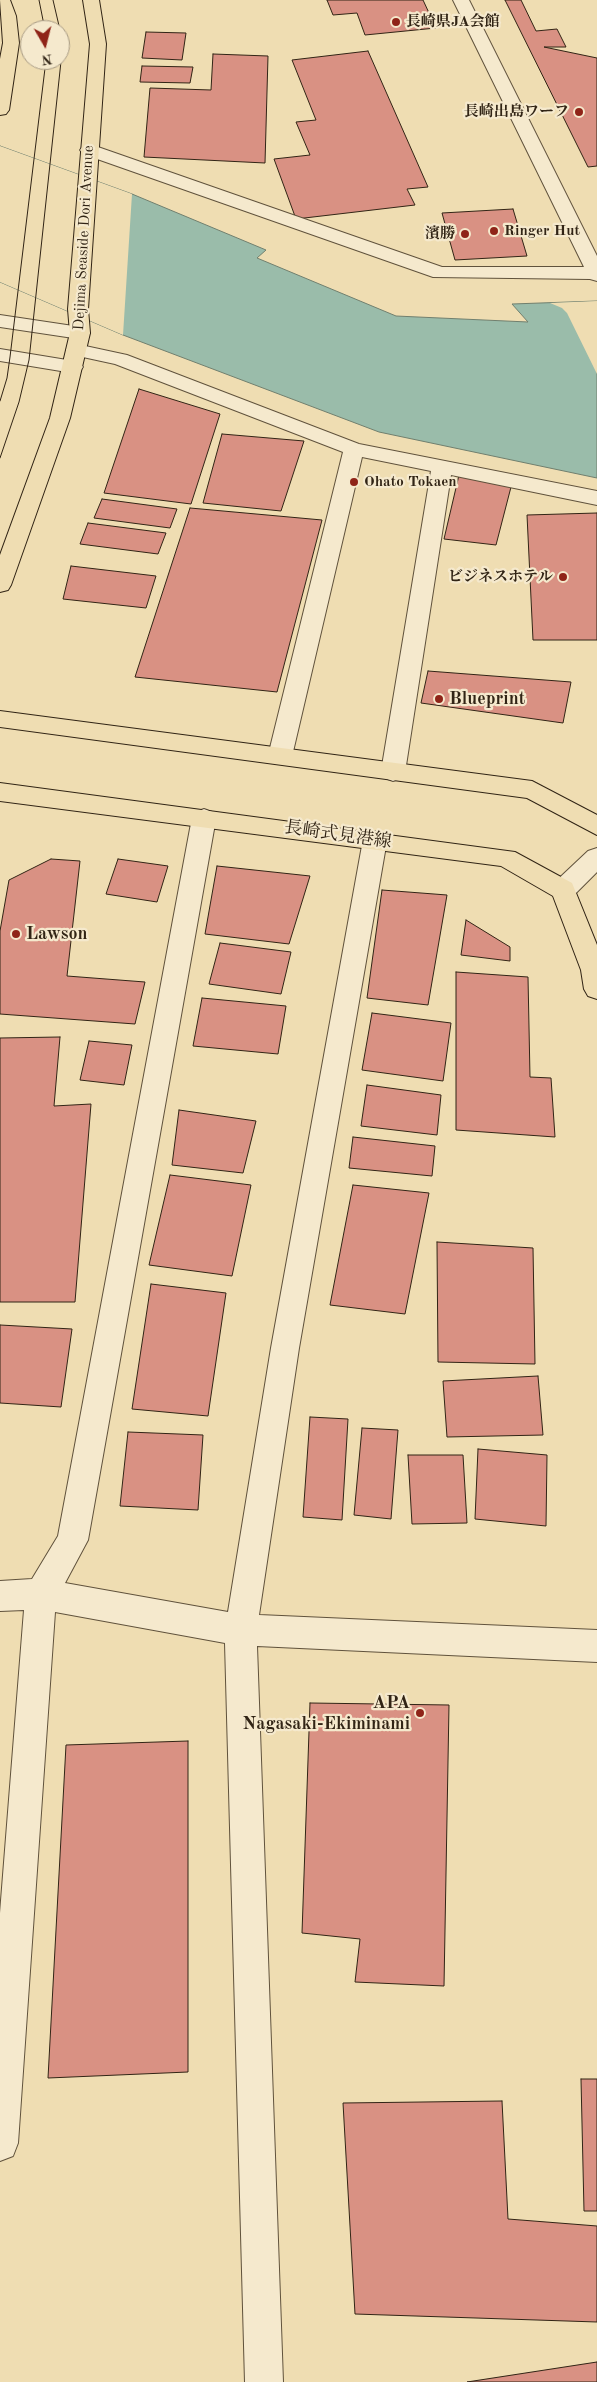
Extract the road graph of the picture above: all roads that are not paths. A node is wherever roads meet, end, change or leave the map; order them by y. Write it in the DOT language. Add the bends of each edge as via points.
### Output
graph roads {
  1 [pos="2,0"];
  2 [pos="91,0"];
  3 [pos="461,0"];
  4 [pos="0,110"];
  5 [pos="89,150"];
  6 [pos="597,274"];
  7 [pos="0,321"];
  8 [pos="77,341"];
  9 [pos="0,355"];
  10 [pos="354,449"];
  11 [pos="442,466"];
  12 [pos="597,498"];
  13 [pos="0,585"];
  14 [pos="0,719"];
  15 [pos="280,756"];
  16 [pos="392,772"];
  17 [pos="0,792"];
  18 [pos="204,818"];
  19 [pos="597,826"];
  20 [pos="375,840"];
  21 [pos="597,857"];
  22 [pos="562,890"];
  23 [pos="597,989"];
  24 [pos="41,1594"];
  25 [pos="0,1596"];
  26 [pos="241,1630"];
  27 [pos="597,1646"];
  28 [pos="0,2143"];
  29 [pos="264,2382"];
  1 -- 4 [label="main road" via="8,16 11,43"];
  2 -- 5 [label="main road, Dejima Seaside Dori Avenue" via="98,44"];
  3 -- 6 [label="street"];
  5 -- 6 [label="street" via="440,273"];
  5 -- 8 [label="main road, Dejima Seaside Dori Avenue"];
  7 -- 8 [label="street"];
  8 -- 9 [label="street"];
  8 -- 10 [label="street"];
  8 -- 13 [label="main road, Dejima Seaside Dori Avenue" via="60,418"];
  10 -- 11 [label="street"];
  10 -- 15 [label="street"];
  11 -- 12 [label="street"];
  11 -- 16 [label="street"];
  14 -- 15 [label="main road"];
  15 -- 16 [label="main road"];
  16 -- 19 [label="main road" via="532,790"];
  17 -- 18 [label="main road, 長崎式見港線"];
  18 -- 20 [label="main road, 長崎式見港線"];
  18 -- 24 [label="street" via="73,1540"];
  20 -- 22 [label="main road, 長崎式見港線" via="506,858"];
  20 -- 26 [label="street" via="284,1348"];
  21 -- 22 [label="street"];
  22 -- 23 [label="main road" via="594,970"];
  24 -- 25 [label="street"];
  24 -- 26 [label="street"];
  24 -- 28 [label="street"];
  26 -- 27 [label="street"];
  26 -- 29 [label="street"];
}
